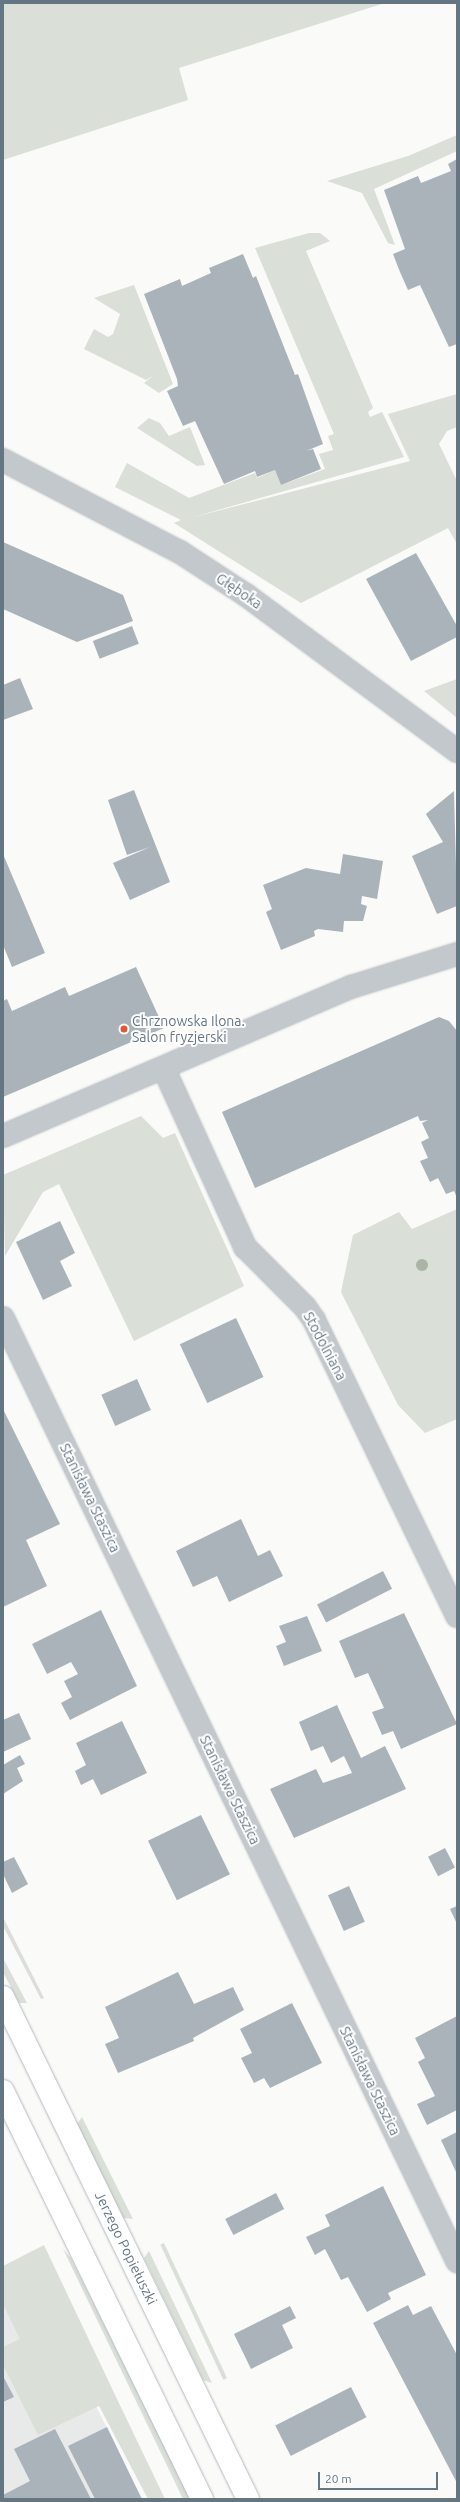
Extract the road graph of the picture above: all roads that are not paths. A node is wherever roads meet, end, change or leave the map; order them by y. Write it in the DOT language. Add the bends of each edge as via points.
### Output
graph roads {
  1 [pos="3,460"];
  2 [pos="457,751"];
  3 [pos="457,954"];
  4 [pos="164,1068"];
  5 [pos="3,1136"];
  6 [pos="3,1318"];
  7 [pos="457,1616"];
  8 [pos="3,1997"];
  9 [pos="3,2091"];
  10 [pos="457,2261"];
  11 [pos="202,2499"];
  12 [pos="248,2499"];
  1 -- 2 [label="street, Głęboka" via="186,556 246,595"];
  3 -- 4 [label="street" via="351,987"];
  4 -- 5 [label="street"];
  4 -- 7 [label="street, Stodolniana" via="245,1247 305,1307 314,1320"];
  6 -- 10 [label="street, Stanisława Staszica"];
  8 -- 12 [label="main road, Jerzego Popiełuszki"];
  9 -- 11 [label="main road"];
}
